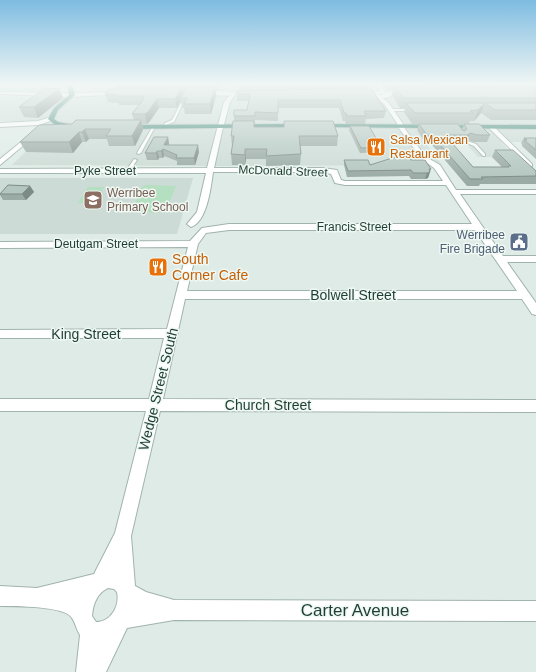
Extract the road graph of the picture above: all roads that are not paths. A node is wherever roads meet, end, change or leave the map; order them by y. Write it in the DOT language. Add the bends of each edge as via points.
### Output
graph roads {
  1 [pos="52,116"];
  2 [pos="174,116"];
  3 [pos="223,116"];
  4 [pos="394,116"];
  5 [pos="64,117"];
  6 [pos="54,121"];
  7 [pos="166,124"];
  8 [pos="536,124"];
  9 [pos="0,125"];
  10 [pos="21,125"];
  11 [pos="121,125"];
  12 [pos="154,125"];
  13 [pos="220,125"];
  14 [pos="400,125"];
  15 [pos="40,126"];
  16 [pos="488,126"];
  17 [pos="530,126"];
  18 [pos="469,142"];
  19 [pos="139,153"];
  20 [pos="484,155"];
  21 [pos="135,160"];
  22 [pos="0,163"];
  23 [pos="530,165"];
  24 [pos="210,170"];
  25 [pos="0,171"];
  26 [pos="128,171"];
  27 [pos="448,183"];
  28 [pos="455,192"];
  29 [pos="536,192"];
  30 [pos="201,212"];
  31 [pos="204,227"];
  32 [pos="479,227"];
  33 [pos="191,228"];
  34 [pos="193,244"];
  35 [pos="0,245"];
  36 [pos="501,259"];
  37 [pos="536,259"];
  38 [pos="181,294"];
  39 [pos="525,294"];
  40 [pos="536,311"];
  41 [pos="172,333"];
  42 [pos="0,334"];
  43 [pos="0,405"];
  44 [pos="154,405"];
  45 [pos="536,406"];
  46 [pos="123,534"];
  47 [pos="99,582"];
  48 [pos="127,589"];
  49 [pos="0,596"];
  50 [pos="34,597"];
  51 [pos="174,610"];
  52 [pos="536,611"];
  53 [pos="86,621"];
  54 [pos="120,621"];
  55 [pos="87,672"];
  56 [pos="95,672"];
  1 -- 6 [label="highway"];
  2 -- 7 [label="lane"];
  3 -- 13 [label="street"];
  4 -- 14 [label="street"];
  5 -- 6 [label="highway"];
  5 -- 6 [label="highway" via="83,125 65,125"];
  6 -- 10 [label="street"];
  6 -- 15 [label="street"];
  7 -- 12 [label="highway"];
  7 -- 13 [label="highway"];
  8 -- 17 [label="highway"];
  9 -- 10 [label="street"];
  10 -- 15 [label="street"];
  11 -- 12 [label="highway"];
  12 -- 13 [label="highway"];
  12 -- 19 [label="lane"];
  13 -- 14 [label="highway"];
  13 -- 24 [label="street"];
  14 -- 16 [label="highway"];
  14 -- 16 [label="highway" via="457,128"];
  14 -- 27 [label="street" via="424,158 437,167"];
  15 -- 22 [label="street"];
  16 -- 17 [label="highway"];
  16 -- 23 [label="street"];
  18 -- 20 [label="lane" via="478,153"];
  21 -- 26 [label="lane"];
  24 -- 26 [label="street, Pyke Street"];
  24 -- 27 [label="street, McDonald Street" via="322,170 334,172 338,181 345,183"];
  24 -- 30 [label="street"];
  25 -- 26 [label="street, Pyke Street"];
  27 -- 28 [label="street"];
  28 -- 29 [label="street"];
  28 -- 32 [label="street"];
  30 -- 31 [label="street"];
  30 -- 33 [label="street"];
  31 -- 32 [label="street, Francis Street"];
  31 -- 33 [label="street, Francis Street"];
  31 -- 34 [label="street, Wedge Street South"];
  32 -- 36 [label="street"];
  33 -- 34 [label="street, Wedge Street South" via="190,239"];
  34 -- 35 [label="street, Deutgam Street"];
  34 -- 38 [label="street, Wedge Street South"];
  36 -- 37 [label="street"];
  36 -- 39 [label="street"];
  38 -- 39 [label="street, Bolwell Street"];
  38 -- 41 [label="street, Wedge Street South"];
  39 -- 40 [label="street"];
  41 -- 42 [label="street, King Street"];
  41 -- 44 [label="street, Wedge Street South"];
  43 -- 44 [label="street, Church Street"];
  44 -- 45 [label="street, Church Street"];
  44 -- 46 [label="street, Wedge Street South"];
  46 -- 47 [label="street, Wedge Street South"];
  46 -- 48 [label="street, Wedge Street South"];
  47 -- 48 [label="street" via="115,578 121,580"];
  47 -- 50 [label="street"];
  47 -- 53 [label="street" via="86,596"];
  48 -- 51 [label="street, Carter Avenue" via="143,601"];
  48 -- 54 [label="street" via="127,605"];
  49 -- 50 [label="street"];
  50 -- 53 [label="street" via="69,603"];
  51 -- 52 [label="street, Carter Avenue"];
  51 -- 54 [label="street, Carter Avenue"];
  53 -- 54 [label="street" via="97,633"];
  53 -- 55 [label="street"];
  54 -- 56 [label="street"];
}
